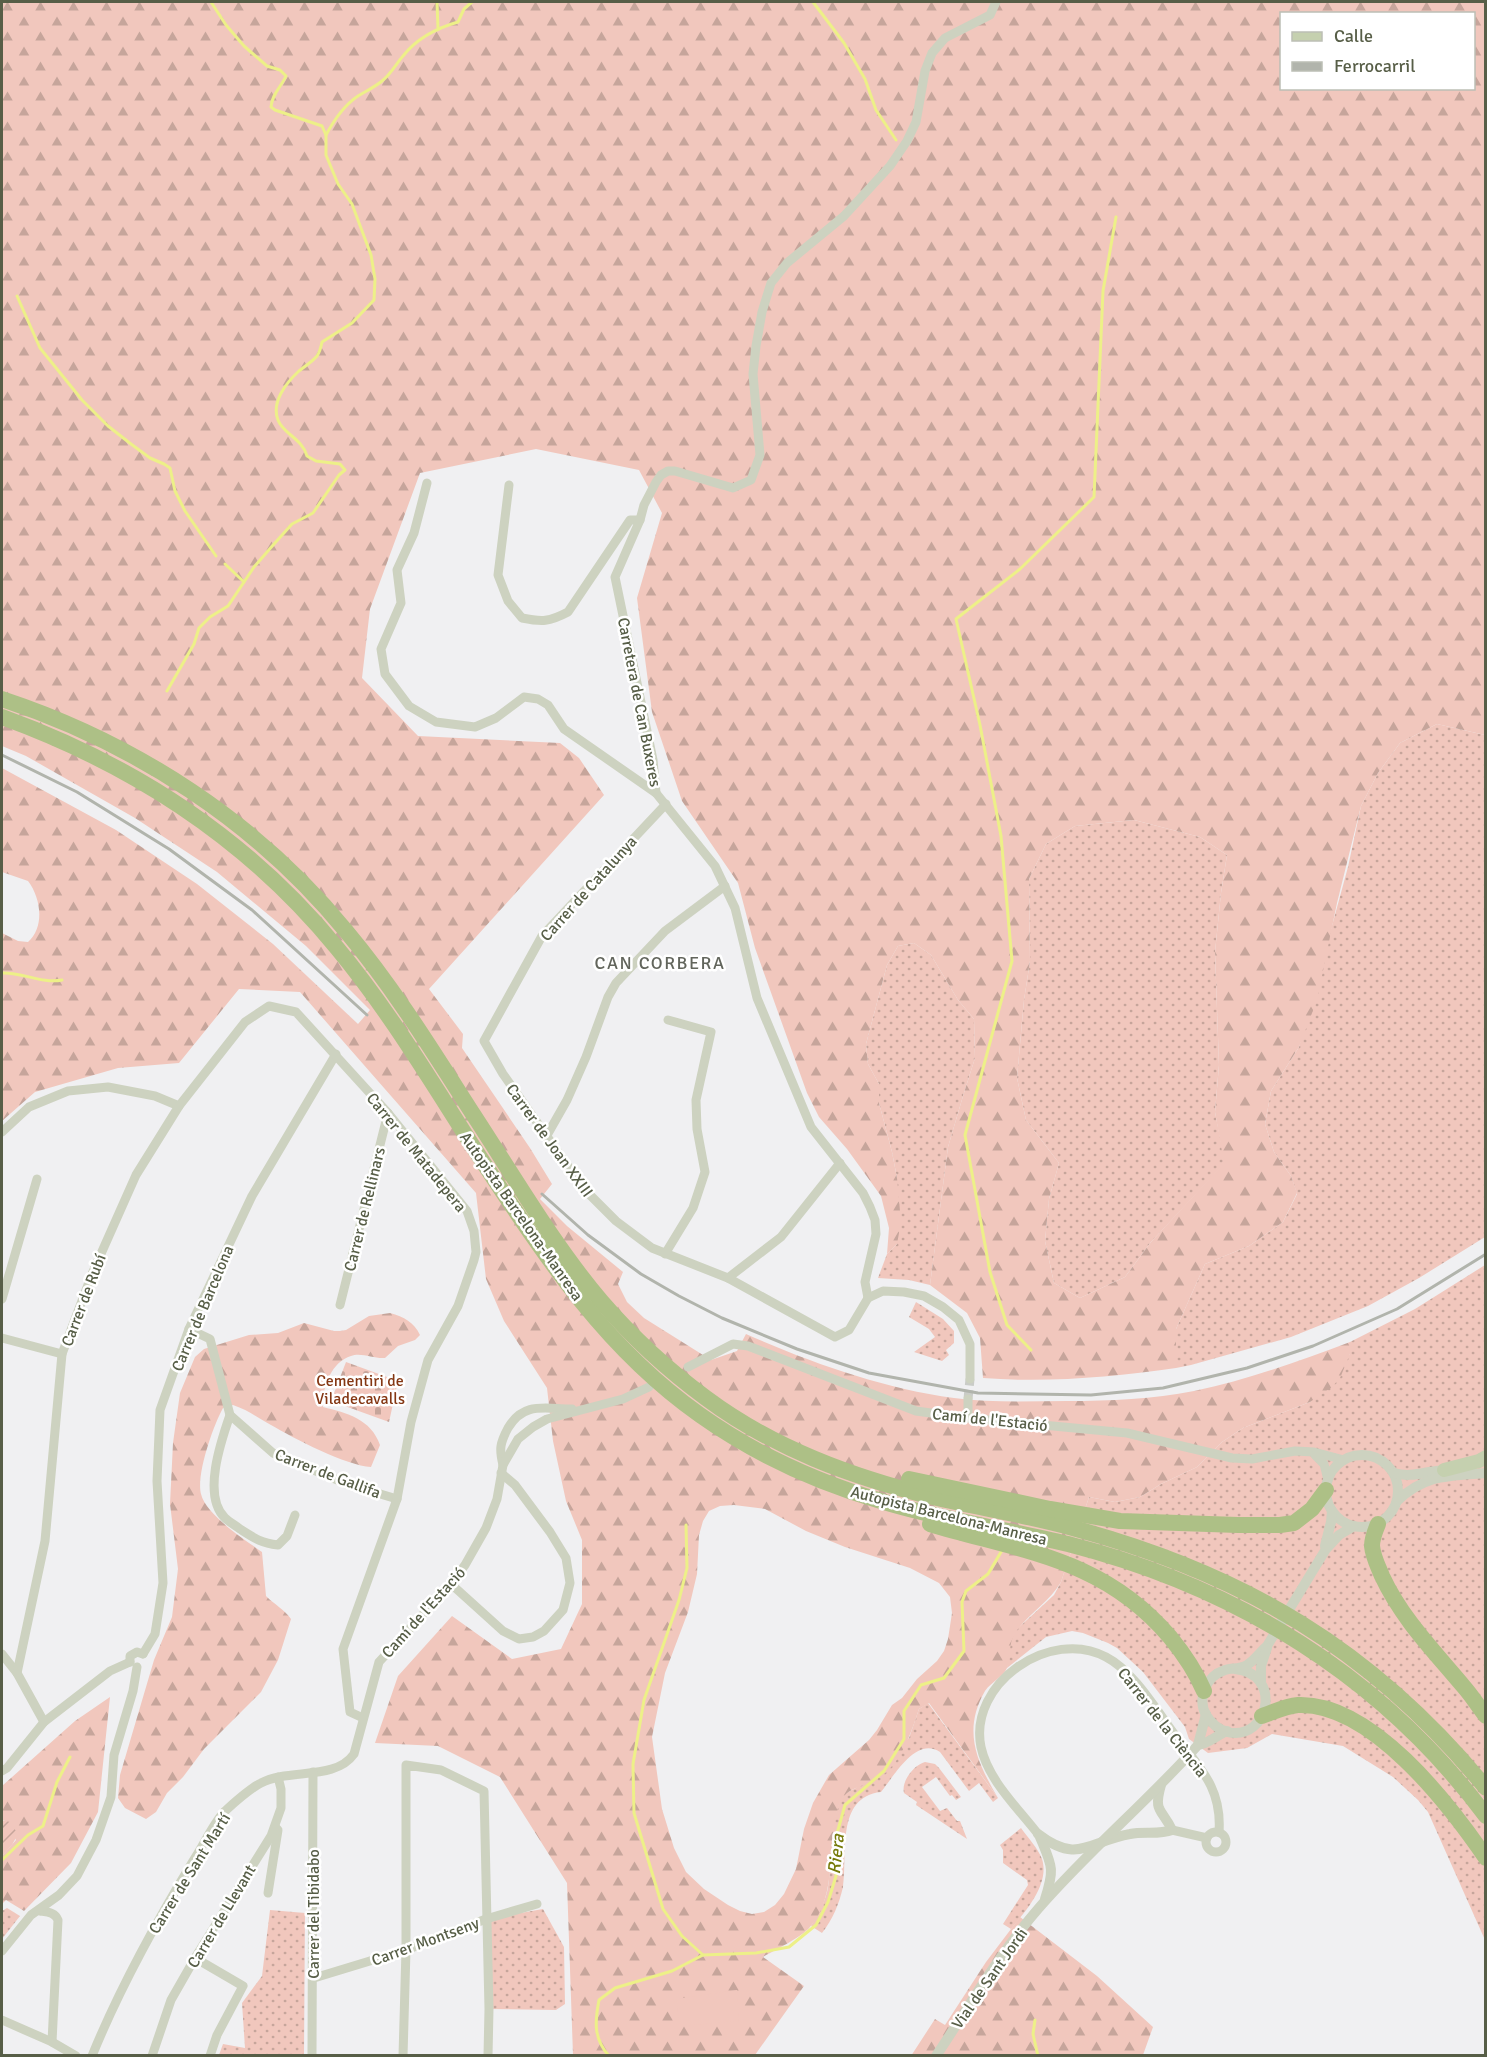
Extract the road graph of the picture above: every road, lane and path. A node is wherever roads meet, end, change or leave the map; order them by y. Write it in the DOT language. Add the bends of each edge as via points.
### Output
graph roads {
  1 [pos="996,2"];
  2 [pos="427,483"];
  3 [pos="509,484"];
  4 [pos="640,520"];
  5 [pos="2,699"];
  6 [pos="2,717"];
  7 [pos="656,793"];
  8 [pos="666,804"];
  9 [pos="725,886"];
  10 [pos="296,1011"];
  11 [pos="668,1020"];
  12 [pos="484,1041"];
  13 [pos="336,1054"];
  14 [pos="179,1106"];
  15 [pos="388,1113"];
  16 [pos="2,1132"];
  17 [pos="546,1137"];
  18 [pos="840,1163"];
  19 [pos="37,1179"];
  20 [pos="665,1254"];
  21 [pos="728,1278"];
  22 [pos="868,1298"];
  23 [pos="2,1299"];
  24 [pos="340,1305"];
  25 [pos="189,1329"];
  26 [pos="2,1338"];
  27 [pos="647,1348"];
  28 [pos="62,1354"];
  29 [pos="688,1367"];
  30 [pos="970,1378"];
  31 [pos="649,1387"];
  32 [pos="968,1399"];
  33 [pos="582,1409"];
  34 [pos="230,1415"];
  35 [pos="968,1418"];
  36 [pos="1305,1451"];
  37 [pos="1485,1457"];
  38 [pos="1344,1460"];
  39 [pos="502,1469"];
  40 [pos="1444,1470"];
  41 [pos="1394,1473"];
  42 [pos="1484,1474"];
  43 [pos="806,1475"];
  44 [pos="1327,1485"];
  45 [pos="396,1499"];
  46 [pos="1397,1501"];
  47 [pos="1332,1511"];
  48 [pos="295,1515"];
  49 [pos="1378,1524"];
  50 [pos="1354,1526"];
  51 [pos="1320,1557"];
  52 [pos="451,1584"];
  53 [pos="1268,1643"];
  54 [pos="2,1654"];
  55 [pos="134,1665"];
  56 [pos="1235,1669"];
  57 [pos="17,1673"];
  58 [pos="1261,1683"];
  59 [pos="1204,1691"];
  60 [pos="1206,1714"];
  61 [pos="1262,1716"];
  62 [pos="1485,1716"];
  63 [pos="363,1718"];
  64 [pos="44,1722"];
  65 [pos="1227,1731"];
  66 [pos="1198,1745"];
  67 [pos="348,1762"];
  68 [pos="2,1771"];
  69 [pos="313,1772"];
  70 [pos="278,1777"];
  71 [pos="1162,1783"];
  72 [pos="1485,1788"];
  73 [pos="1485,1816"];
  74 [pos="274,1826"];
  75 [pos="1172,1830"];
  76 [pos="1219,1832"];
  77 [pos="1038,1834"];
  78 [pos="1207,1838"];
  79 [pos="1102,1842"];
  80 [pos="1485,1858"];
  81 [pos="268,1893"];
  82 [pos="59,1895"];
  83 [pos="1044,1902"];
  84 [pos="537,1904"];
  85 [pos="40,1911"];
  86 [pos="56,1916"];
  87 [pos="486,1919"];
  88 [pos="406,1950"];
  89 [pos="2,1951"];
  90 [pos="195,1958"];
  91 [pos="314,1978"];
  92 [pos="2,2020"];
  93 [pos="49,2041"];
  94 [pos="76,2055"];
  95 [pos="92,2055"];
  96 [pos="152,2055"];
  97 [pos="210,2055"];
  98 [pos="312,2055"];
  99 [pos="403,2055"];
  100 [pos="488,2055"];
  101 [pos="936,2055"];
  1 -- 4 [label="street, Carretera de Can Buxeres" via="990,15 945,38 932,53 916,122 890,166 844,216 787,263 771,283 762,312 753,374 760,455 751,480 733,488 668,471 656,482"];
  2 -- 7 [label="street" via="414,533 397,570 401,603 381,649 385,674 409,706 436,722 475,727 496,718 524,697 538,699 548,705 564,729"];
  3 -- 4 [label="street" via="498,575 508,601 522,618 552,620 567,612 630,520"];
  4 -- 7 [label="street, Carretera de Can Buxeres" via="615,577 653,760"];
  5 -- 27 [label="highway, Autopista Barcelona-Manresa" via="86,732 151,765 211,805 299,879 345,929 395,995 569,1259 602,1302"];
  6 -- 43 [label="highway, Autopista Barcelona-Manresa" via="80,748 139,778 218,832 264,870 313,920 364,983 555,1269 622,1349 700,1415"];
  7 -- 8 [label="street, Carretera de Can Buxeres"];
  8 -- 9 [label="street, Carretera de Can Buxeres" via="715,866"];
  8 -- 12 [label="street, Carrer de Catalunya" via="542,936"];
  9 -- 17 [label="street" via="665,931 616,983 567,1100"];
  9 -- 18 [label="street, Carretera de Can Buxeres" via="735,908 757,998 800,1103 811,1127"];
  10 -- 13 [label="street, Carrer de Matadepera"];
  10 -- 14 [label="street, Carrer de Rubí" via="269,1006 245,1022"];
  11 -- 20 [label="street" via="711,1032 696,1100 705,1172 693,1208"];
  12 -- 17 [label="street, Carrer de Joan XXIII"];
  13 -- 15 [label="street, Carrer de Matadepera"];
  13 -- 25 [label="street, Carrer de Barcelona" via="252,1196"];
  14 -- 16 [label="street" via="155,1096 108,1087 68,1091 29,1107"];
  14 -- 28 [label="street, Carrer de Rubí" via="136,1174"];
  15 -- 24 [label="street, Carrer de Rellinars"];
  15 -- 45 [label="street, Carrer de Matadepera" via="467,1211 476,1242 458,1306 428,1360"];
  17 -- 20 [label="street, Carrer de Joan XXIII" via="600,1207"];
  18 -- 21 [label="street" via="781,1238"];
  18 -- 22 [label="street, Carretera de Can Buxeres" via="863,1193 875,1220 876,1234 865,1282"];
  19 -- 23 [label="street"];
  20 -- 21 [label="street, Carrer de Joan XXIII"];
  21 -- 22 [label="street, Carrer de Joan XXIII" via="835,1337 849,1330"];
  22 -- 30 [label="street" via="883,1291 904,1292 944,1306 959,1320 970,1344"];
  25 -- 34 [label="street" via="210,1339"];
  25 -- 55 [label="street, Carrer de Barcelona" via="160,1410 157,1481 163,1583 155,1634 143,1654 130,1656"];
  26 -- 28 [label="street"];
  27 -- 44 [label="highway" via="716,1397 790,1439 845,1461 941,1487 1120,1521 1281,1525 1294,1523 1312,1509"];
  27 -- 72 [label="highway, Autopista Barcelona-Manresa" via="719,1407 785,1446 822,1462 887,1485 1127,1544 1207,1573 1252,1595 1301,1622 1387,1685 1458,1755"];
  28 -- 57 [label="street, Carrer de Rubí" via="45,1541"];
  29 -- 35 [label="street, Camí de l'Estació" via="733,1344 748,1346 916,1411"];
  31 -- 33 [label="street, Camí de l'Estació" via="623,1399"];
  32 -- 35 [label="street"];
  33 -- 39 [label="street, Camí de l'Estació" via="533,1426 518,1439"];
  33 -- 39 [label="street, Camí de l'Estació" via="526,1410 513,1420 501,1441"];
  34 -- 45 [label="street, Carrer de Gallifa" via="273,1453 347,1484"];
  34 -- 48 [label="street" via="220,1444 214,1485 216,1502 224,1517 261,1542 278,1545 287,1536"];
  35 -- 36 [label="street, Camí de l'Estació" via="1128,1433 1242,1459"];
  36 -- 38 [label="street, Camí de l'Estació"];
  36 -- 44 [label="street" via="1323,1460"];
  37 -- 40 [label="main road"];
  38 -- 41 [label="street" via="1372,1456"];
  38 -- 44 [label="street" via="1334,1468"];
  39 -- 52 [label="street, Camí de l'Estació" via="497,1499 486,1528"];
  39 -- 52 [label="street" via="566,1558 570,1583 563,1610 544,1631 519,1639 503,1631"];
  40 -- 41 [label="street" via="1407,1476"];
  40 -- 42 [label="street"];
  41 -- 46 [label="street"];
  42 -- 46 [label="street" via="1428,1480"];
  43 -- 59 [label="highway" via="881,1509 1060,1560 1093,1574 1131,1598 1160,1626 1196,1671"];
  43 -- 73 [label="highway, Autopista Barcelona-Manresa" via="883,1502 1121,1559 1200,1588 1315,1652 1374,1697 1413,1732"];
  44 -- 47 [label="street"];
  45 -- 63 [label="street, Carrer de Matadepera" via="343,1649 350,1712"];
  46 -- 49 [label="street"];
  47 -- 50 [label="street"];
  47 -- 51 [label="street"];
  49 -- 50 [label="street"];
  49 -- 62 [label="highway" via="1372,1548 1388,1588 1419,1635"];
  50 -- 51 [label="street"];
  51 -- 53 [label="street"];
  52 -- 63 [label="street, Camí de l'Estació" via="379,1662"];
  53 -- 56 [label="street" via="1255,1659"];
  53 -- 58 [label="street"];
  54 -- 57 [label="street"];
  55 -- 64 [label="street" via="110,1671"];
  55 -- 82 [label="street" via="136,1681 114,1755 108,1808 77,1876"];
  56 -- 58 [label="street" via="1248,1672"];
  56 -- 59 [label="street" via="1218,1673"];
  57 -- 64 [label="street"];
  58 -- 61 [label="street" via="1266,1697"];
  59 -- 60 [label="street"];
  60 -- 65 [label="street" via="1216,1727"];
  60 -- 66 [label="street"];
  61 -- 65 [label="street" via="1250,1728"];
  61 -- 80 [label="highway" via="1284,1708 1308,1706 1330,1710 1361,1726 1415,1768"];
  63 -- 67 [label="street, Camí de l'Estació" via="354,1754"];
  64 -- 68 [label="street"];
  65 -- 66 [label="street"];
  66 -- 71 [label="street, Vial de Sant Jordi"];
  67 -- 69 [label="street, Carrer de Sant Martí" via="335,1769"];
  69 -- 70 [label="street, Carrer de Sant Martí"];
  69 -- 91 [label="street, Carrer del Tibidabo"];
  70 -- 74 [label="street, Carrer de Llevant" via="281,1808"];
  70 -- 95 [label="street, Carrer de Sant Martí" via="260,1783 224,1813 163,1911"];
  71 -- 75 [label="street" via="1158,1805"];
  71 -- 79 [label="street, Vial de Sant Jordi"];
  74 -- 81 [label="street" via="278,1830"];
  74 -- 90 [label="street, Carrer de Llevant"];
  75 -- 78 [label="street"];
  75 -- 79 [label="street" via="1135,1833"];
  76 -- 77 [label="street, Carrer de la Ciència" via="1220,1816 1212,1787 1135,1682 1108,1658 1073,1647 1046,1652 1005,1678 989,1698 981,1720 981,1748 991,1773"];
  76 -- 78 [label="street"];
  76 -- 78 [label="street" via="1227,1840 1221,1851 1210,1850"];
  77 -- 79 [label="street" via="1067,1850"];
  77 -- 83 [label="street" via="1052,1865"];
  79 -- 83 [label="street, Vial de Sant Jordi"];
  82 -- 85 [label="street"];
  82 -- 86 [label="street"];
  83 -- 101 [label="street, Vial de Sant Jordi"];
  84 -- 87 [label="street, Carrer Montseny"];
  85 -- 86 [label="street"];
  85 -- 89 [label="street" via="32,1915"];
  86 -- 93 [label="street"];
  87 -- 88 [label="street, Carrer Montseny"];
  87 -- 88 [label="street" via="484,1791 441,1770 406,1765"];
  87 -- 100 [label="street"];
  88 -- 91 [label="street, Carrer Montseny"];
  88 -- 99 [label="street"];
  90 -- 96 [label="street, Carrer de Llevant" via="171,2000"];
  90 -- 97 [label="street" via="243,1986"];
  91 -- 98 [label="street, Carrer del Tibidabo"];
  92 -- 93 [label="street"];
  93 -- 94 [label="street"];
}
